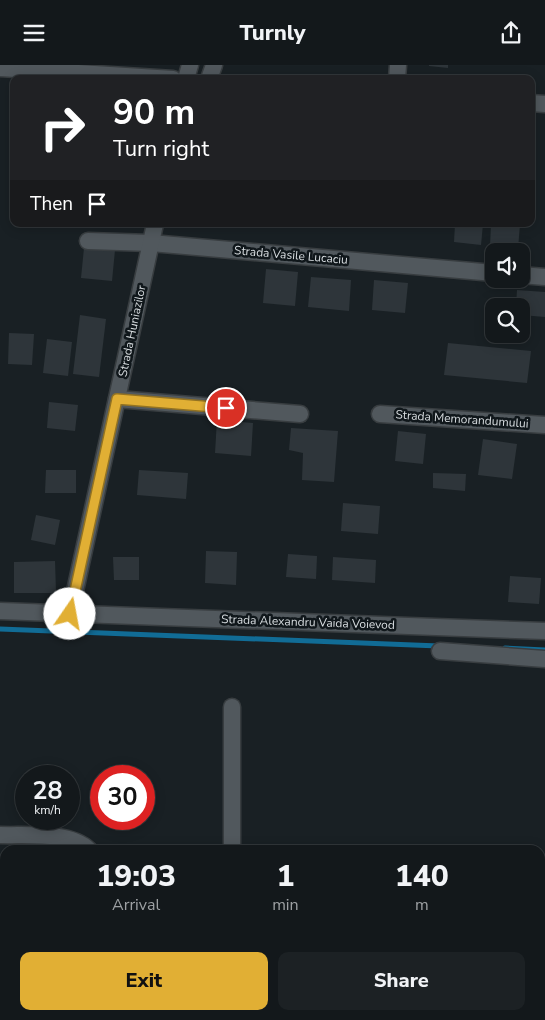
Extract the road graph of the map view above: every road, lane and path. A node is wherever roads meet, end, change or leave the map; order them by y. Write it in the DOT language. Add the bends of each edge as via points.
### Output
graph roads {
  1 [pos="0,68"];
  2 [pos="110,75"];
  3 [pos="154,227"];
  4 [pos="88,241"];
  5 [pos="151,243"];
  6 [pos="485,272"];
  7 [pos="530,276"];
  8 [pos="545,277"];
  9 [pos="117,399"];
  10 [pos="300,414"];
  11 [pos="380,414"];
  12 [pos="545,425"];
  13 [pos="0,611"];
  14 [pos="70,614"];
  15 [pos="545,631"];
  16 [pos="440,651"];
  17 [pos="545,659"];
  18 [pos="232,707"];
  19 [pos="0,835"];
  20 [pos="83,845"];
  21 [pos="232,845"];
  1 -- 2 [label="street"];
  3 -- 5 [label="street, Strada Huniazilor"];
  4 -- 5 [label="street, Strada Vasile Lucaciu"];
  5 -- 6 [label="street, Strada Vasile Lucaciu"];
  5 -- 9 [label="street, Strada Huniazilor"];
  7 -- 8 [label="street"];
  9 -- 10 [label="street"];
  9 -- 14 [label="street, Strada Huniazilor"];
  11 -- 12 [label="street, Strada Memorandumului"];
  13 -- 14 [label="street, Strada Alexandru Vaida Voievod"];
  14 -- 15 [label="street, Strada Alexandru Vaida Voievod"];
  16 -- 17 [label="street"];
  18 -- 21 [label="street"];
  19 -- 20 [label="street" via="70,838"];
}
